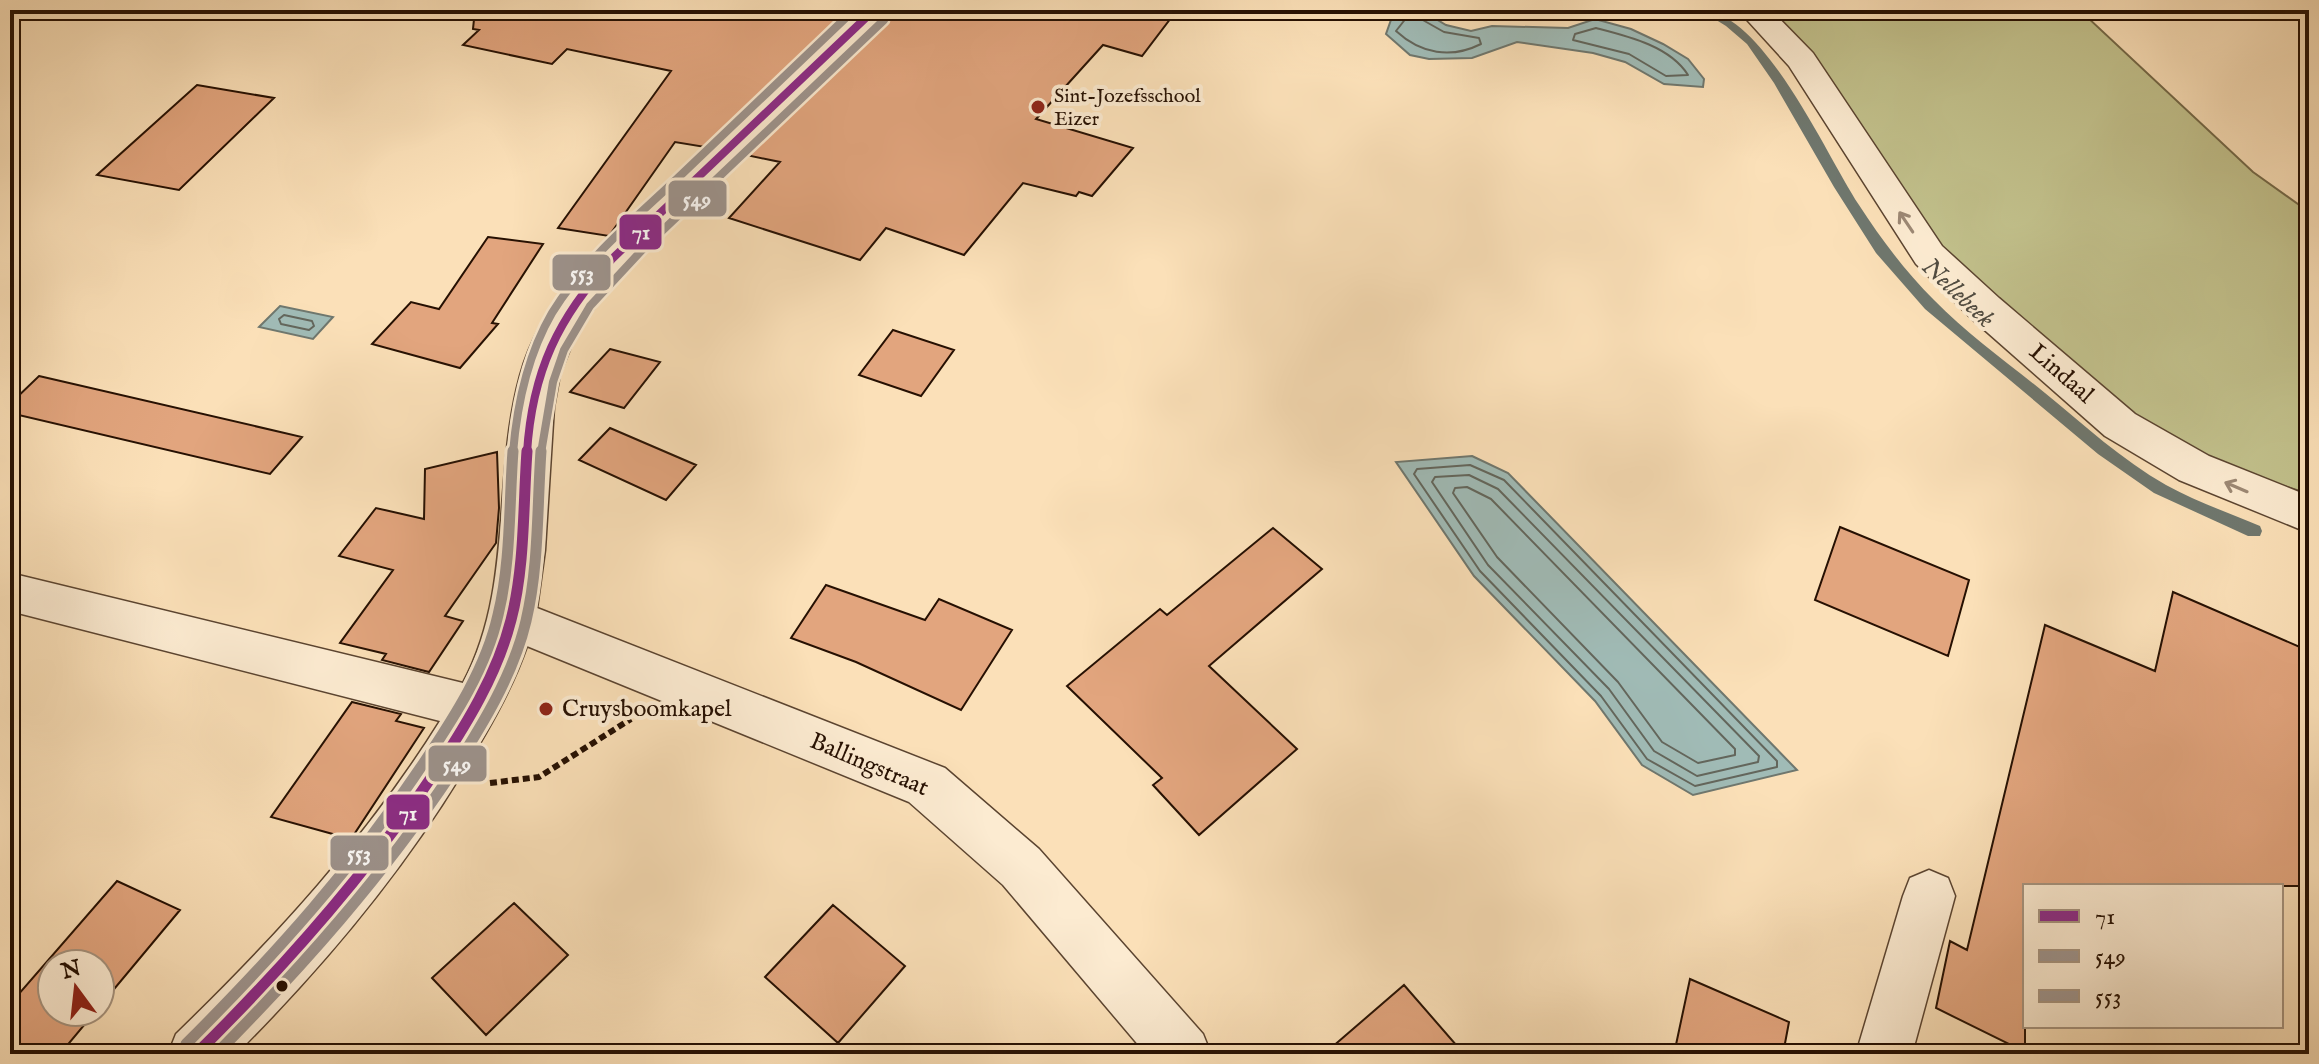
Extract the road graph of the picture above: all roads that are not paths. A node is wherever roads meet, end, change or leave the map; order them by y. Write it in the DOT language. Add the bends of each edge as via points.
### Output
graph roads {
  1 [pos="874,10"];
  2 [pos="1754,10"];
  3 [pos="2309,515"];
  4 [pos="10,592"];
  5 [pos="512,619"];
  6 [pos="475,708"];
  7 [pos="1929,896"];
  8 [pos="196,1054"];
  9 [pos="1183,1054"];
  10 [pos="1884,1054"];
  1 -- 5 [label="street" via="577,299 538,379 525,541"];
  3 -- 2 [label="street, Lindaal, one-way" via="2194,468 2120,425 1985,308 1929,255 1801,60"];
  4 -- 6 [label="street"];
  5 -- 6 [label="street"];
  5 -- 9 [label="street, Ballingstraat" via="927,785 1021,867"];
  6 -- 8 [label="street" via="381,851 323,921"];
  7 -- 10 [label="street"];
}
